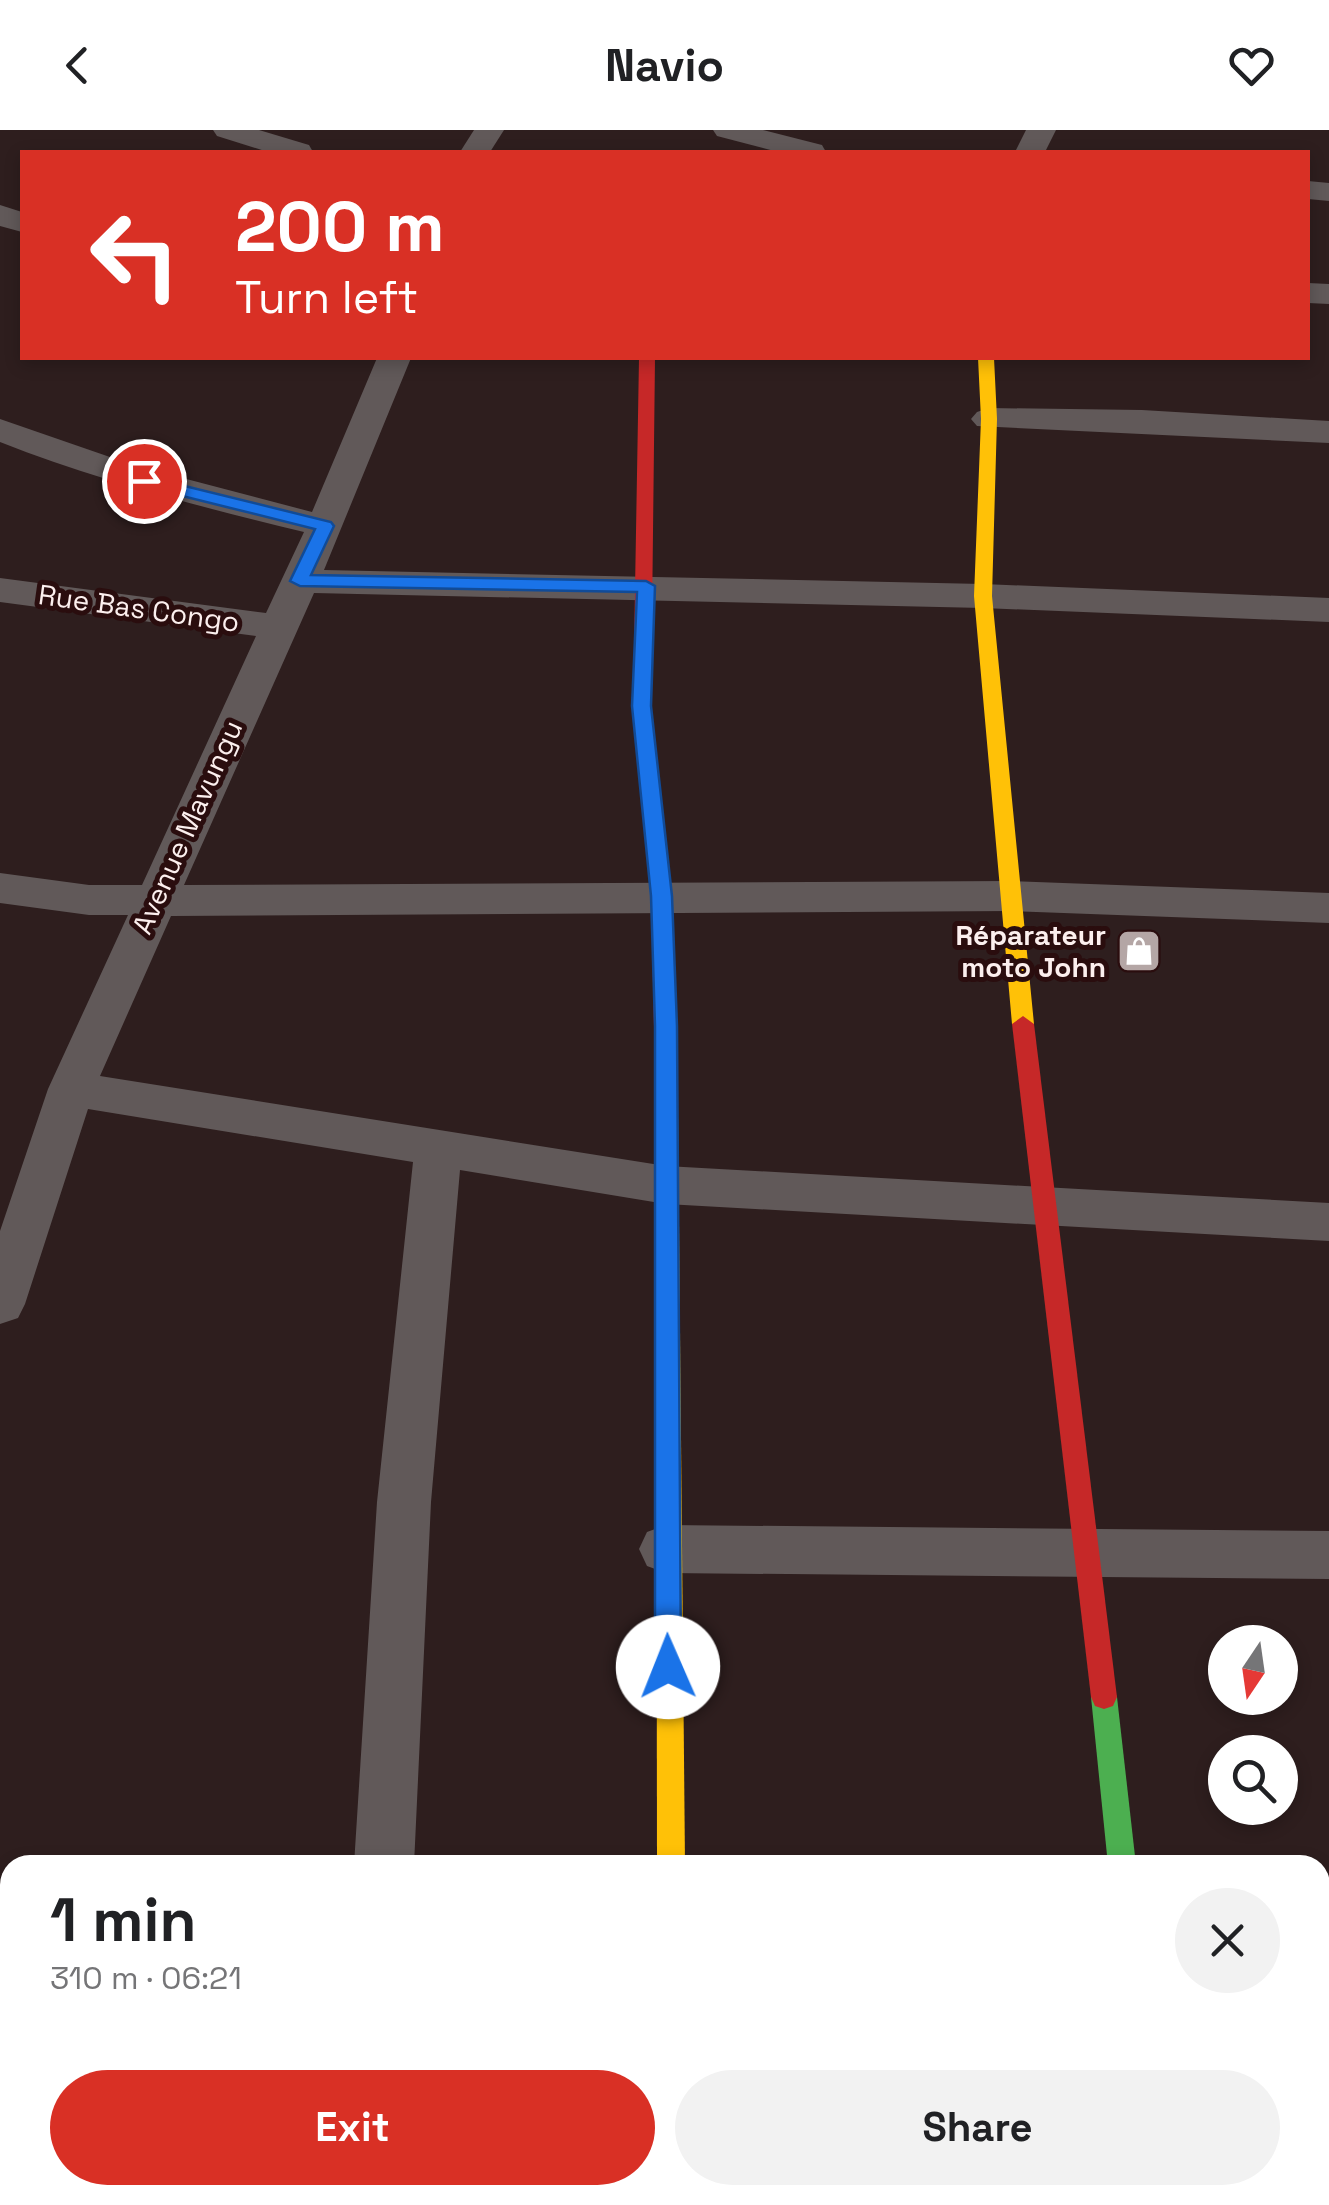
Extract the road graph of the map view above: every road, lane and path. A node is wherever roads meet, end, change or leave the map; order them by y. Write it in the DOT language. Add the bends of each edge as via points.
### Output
graph roads {
  1 [pos="228,130"];
  2 [pos="728,130"];
  3 [pos="292,150"];
  4 [pos="803,150"];
  5 [pos="393,360"];
  6 [pos="646,360"];
  7 [pos="986,360"];
  8 [pos="989,420"];
  9 [pos="0,430"];
  10 [pos="1329,432"];
  11 [pos="325,526"];
  12 [pos="300,581"];
  13 [pos="646,586"];
  14 [pos="983,596"];
  15 [pos="4,598"];
  16 [pos="1329,610"];
  17 [pos="278,626"];
  18 [pos="0,888"];
  19 [pos="662,896"];
  20 [pos="1012,896"];
  21 [pos="154,900"];
  22 [pos="1329,908"];
  23 [pos="70,1089"];
  24 [pos="438,1149"];
  25 [pos="666,1185"];
  26 [pos="1040,1204"];
  27 [pos="1329,1222"];
  28 [pos="0,1304"];
  29 [pos="666,1549"];
  30 [pos="1088,1551"];
  31 [pos="1329,1555"];
  32 [pos="385,1855"];
  33 [pos="671,1855"];
  34 [pos="1121,1855"];
  1 -- 3 [label="street"];
  2 -- 4 [label="street"];
  5 -- 11 [label="street, Avenue Mavungu"];
  6 -- 13 [label="street"];
  7 -- 8 [label="street"];
  8 -- 10 [label="street"];
  8 -- 14 [label="street"];
  9 -- 11 [label="street" via="181,492"];
  11 -- 12 [label="street, Avenue Mavungu"];
  12 -- 13 [label="street"];
  12 -- 17 [label="street, Avenue Mavungu"];
  13 -- 14 [label="street"];
  13 -- 19 [label="street" via="642,706"];
  14 -- 16 [label="street"];
  14 -- 20 [label="street"];
  15 -- 17 [label="street, Rue Bas Congo"];
  17 -- 21 [label="street, Avenue Mavungu"];
  18 -- 21 [label="street" via="88,900"];
  19 -- 20 [label="street"];
  19 -- 21 [label="street"];
  19 -- 25 [label="street"];
  20 -- 22 [label="street"];
  20 -- 26 [label="street"];
  21 -- 23 [label="street, Avenue Mavungu"];
  23 -- 24 [label="street"];
  23 -- 28 [label="street, Avenue Mavungu"];
  24 -- 25 [label="street"];
  24 -- 32 [label="street" via="404,1502"];
  25 -- 26 [label="street"];
  25 -- 29 [label="street"];
  26 -- 27 [label="street"];
  26 -- 30 [label="street"];
  29 -- 30 [label="street"];
  29 -- 33 [label="street"];
  30 -- 31 [label="street"];
  30 -- 34 [label="street"];
}
